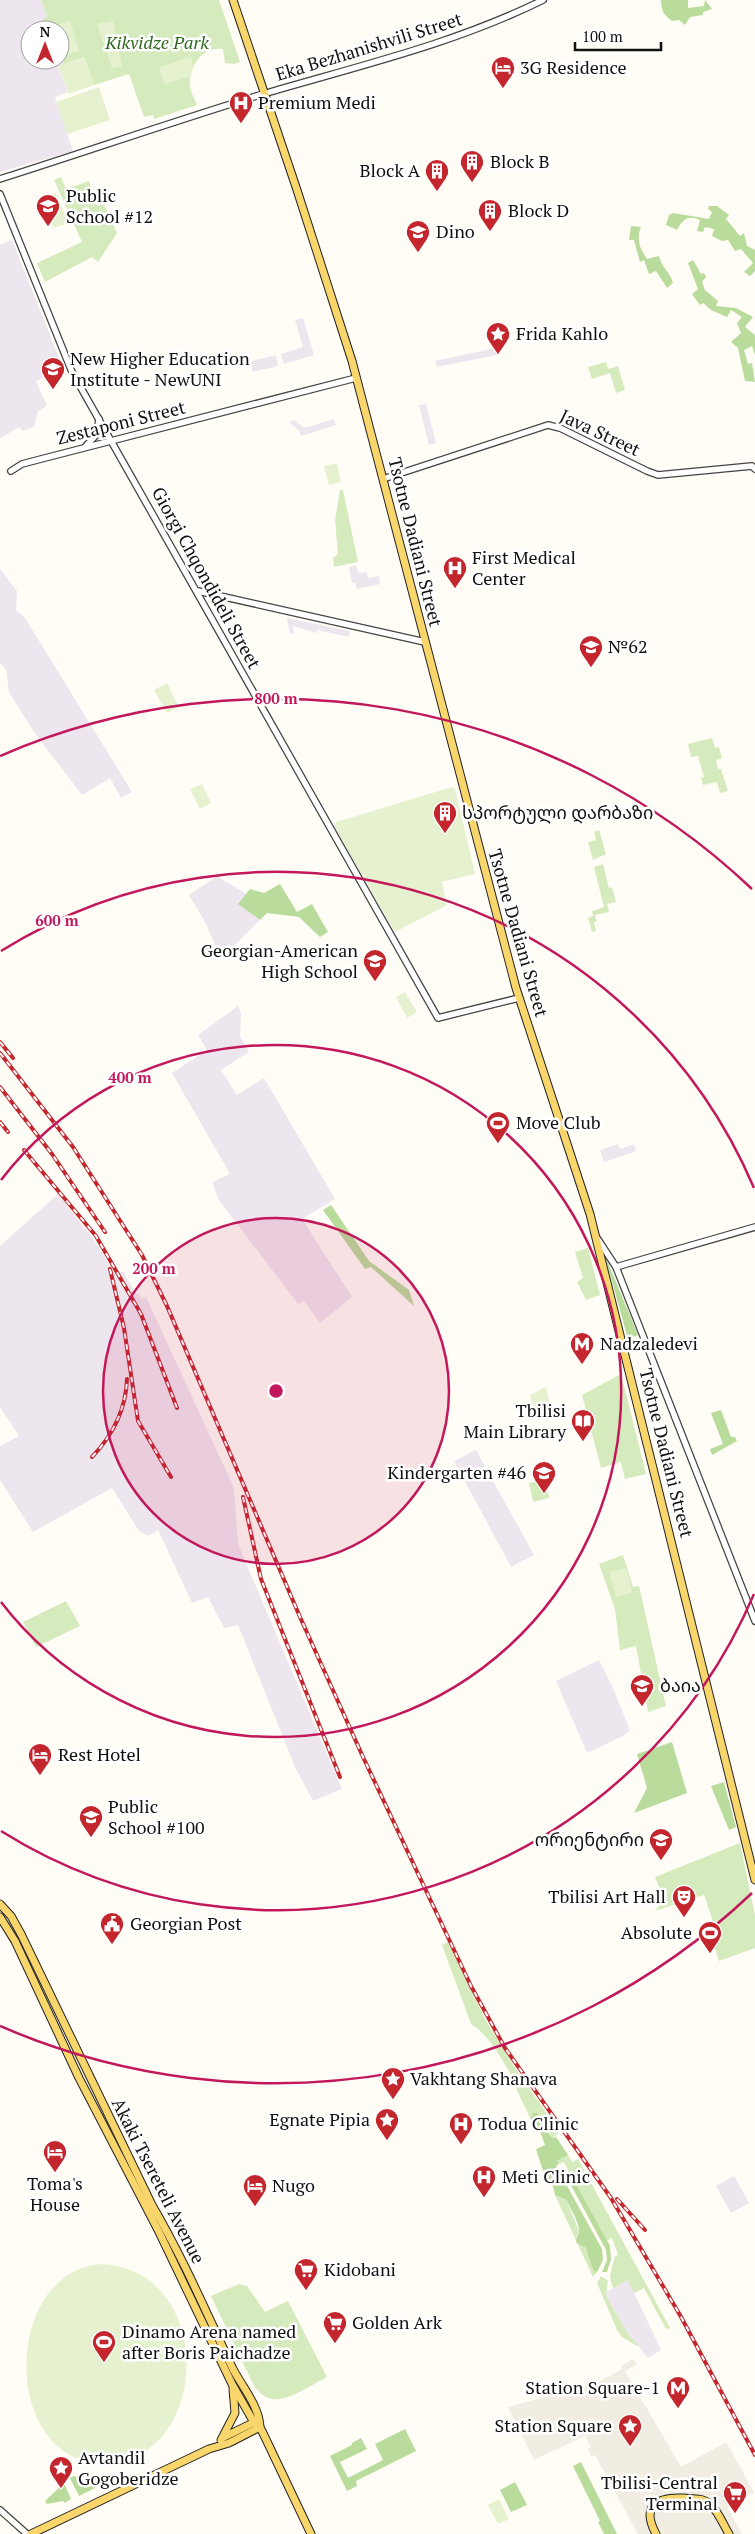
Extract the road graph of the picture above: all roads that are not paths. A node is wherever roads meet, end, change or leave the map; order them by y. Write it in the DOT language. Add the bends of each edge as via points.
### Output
graph roads {
  1 [pos="233,0"];
  2 [pos="543,0"];
  3 [pos="264,94"];
  4 [pos="0,179"];
  5 [pos="0,194"];
  6 [pos="356,378"];
  7 [pos="99,417"];
  8 [pos="112,441"];
  9 [pos="84,448"];
  10 [pos="753,468"];
  11 [pos="11,471"];
  12 [pos="384,479"];
  13 [pos="198,591"];
  14 [pos="425,642"];
  15 [pos="519,998"];
  16 [pos="755,1227"];
  17 [pos="595,1234"];
  18 [pos="616,1267"];
  19 [pos="755,1621"];
  20 [pos="755,1880"];
  21 [pos="0,1904"];
  22 [pos="10,1916"];
  23 [pos="1,1920"];
  24 [pos="232,2384"];
  25 [pos="258,2423"];
  26 [pos="220,2440"];
  27 [pos="209,2449"];
  28 [pos="0,2510"];
  29 [pos="27,2534"];
  30 [pos="31,2534"];
  31 [pos="311,2534"];
  32 [pos="656,2534"];
  33 [pos="729,2534"];
  1 -- 3 [label="main road, Tsotne Dadiani Street"];
  2 -- 3 [label="street, Eka Bezhanishvili Street" via="458,37"];
  3 -- 4 [label="street, Eka Bezhanishvili Street"];
  3 -- 6 [label="main road, Tsotne Dadiani Street"];
  5 -- 7 [label="street, Giorgi Chqondideli Street" via="72,372"];
  6 -- 8 [label="street, Zestaponi Street"];
  6 -- 12 [label="main road, Tsotne Dadiani Street"];
  7 -- 8 [label="street, Giorgi Chqondideli Street"];
  7 -- 9 [label="street" via="97,434"];
  8 -- 9 [label="street, Zestaponi Street"];
  8 -- 13 [label="street, Giorgi Chqondideli Street"];
  9 -- 11 [label="street, Zestaponi Street" via="22,464"];
  10 -- 12 [label="street, Java Street" via="658,475 548,425"];
  12 -- 14 [label="main road, Tsotne Dadiani Street"];
  13 -- 14 [label="street"];
  13 -- 15 [label="street, Giorgi Chqondideli Street" via="326,824 438,1018"];
  14 -- 15 [label="main road, Tsotne Dadiani Street"];
  15 -- 17 [label="main road, Tsotne Dadiani Street"];
  16 -- 18 [label="street"];
  17 -- 18 [label="street"];
  17 -- 20 [label="main road, Tsotne Dadiani Street"];
  18 -- 19 [label="street"];
  21 -- 22 [label="main road, Akaki Tsereteli Avenue"];
  22 -- 23 [label="main road"];
  22 -- 25 [label="main road, Akaki Tsereteli Avenue"];
  23 -- 24 [label="main road, Akaki Tsereteli Avenue"];
  24 -- 25 [label="main road, Akaki Tsereteli Avenue"];
  24 -- 26 [label="main road, Akaki Tsereteli Avenue" via="235,2397 232,2420"];
  25 -- 26 [label="main road"];
  25 -- 27 [label="main road" via="229,2443"];
  25 -- 31 [label="main road"];
  26 -- 27 [label="main road"];
  27 -- 30 [label="main road"];
  28 -- 29 [label="street"];
  32 -- 33 [label="main road" via="650,2522 651,2510 659,2500 668,2498 708,2502"];
}
